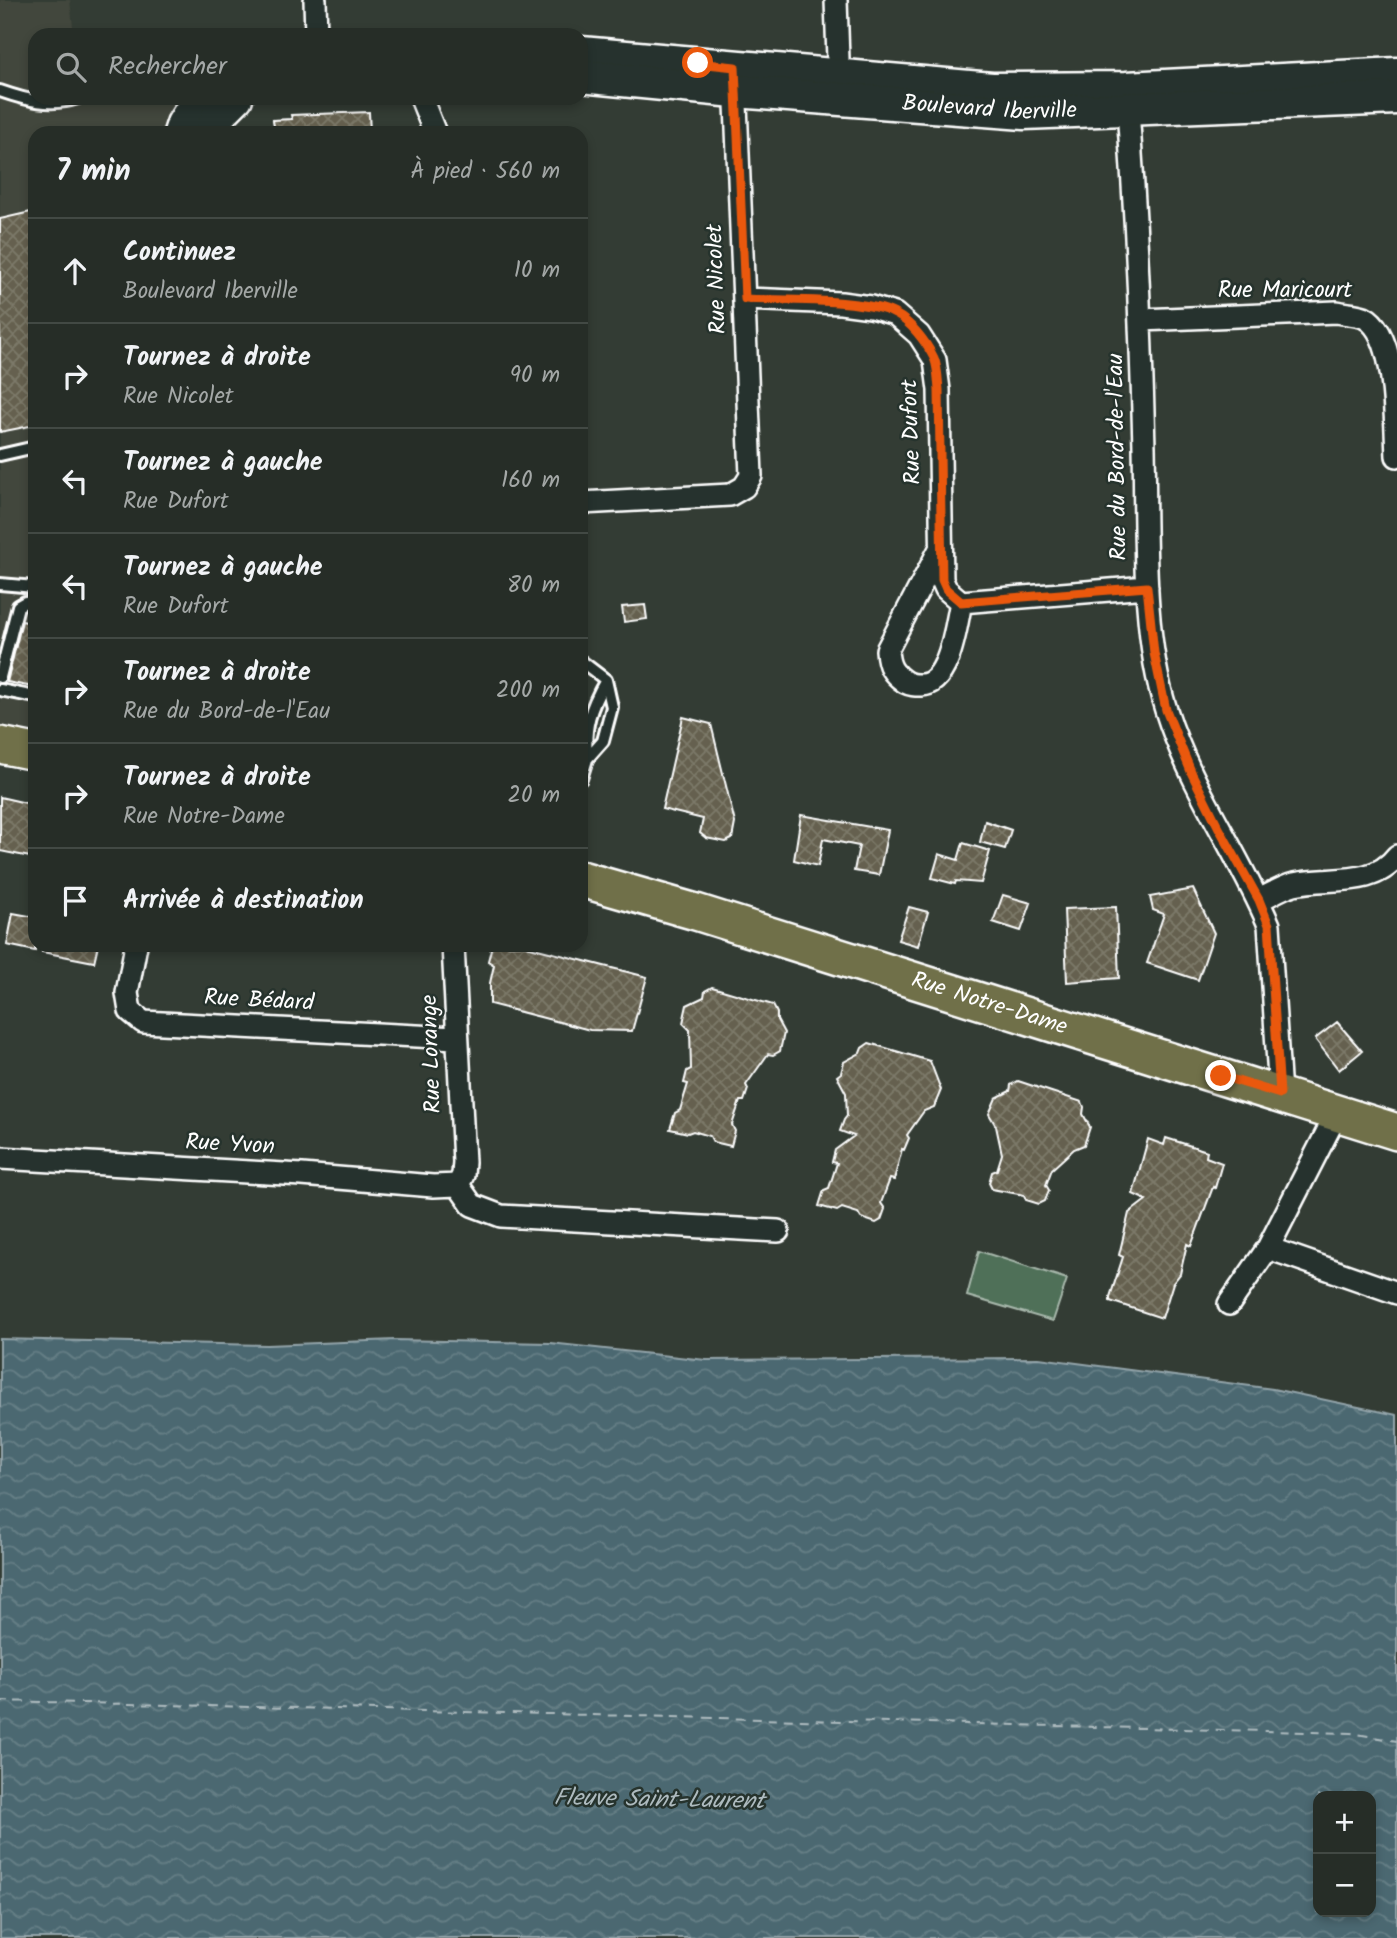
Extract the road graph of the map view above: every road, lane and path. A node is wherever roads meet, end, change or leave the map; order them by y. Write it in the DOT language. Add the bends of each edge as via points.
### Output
graph roads {
  1 [pos="315,0"];
  2 [pos="836,0"];
  3 [pos="316,28"];
  4 [pos="588,54"];
  5 [pos="1397,74"];
  6 [pos="588,76"];
  7 [pos="735,79"];
  8 [pos="839,87"];
  9 [pos="0,91"];
  10 [pos="1397,98"];
  11 [pos="1127,99"];
  12 [pos="28,100"];
  13 [pos="424,105"];
  14 [pos="214,108"];
  15 [pos="182,126"];
  16 [pos="432,126"];
  17 [pos="745,299"];
  18 [pos="1141,320"];
  19 [pos="28,449"];
  20 [pos="0,455"];
  21 [pos="1397,456"];
  22 [pos="588,503"];
  23 [pos="941,547"];
  24 [pos="0,584"];
  25 [pos="28,586"];
  26 [pos="1147,587"];
  27 [pos="961,602"];
  28 [pos="28,603"];
  29 [pos="588,666"];
  30 [pos="0,677"];
  31 [pos="606,680"];
  32 [pos="0,690"];
  33 [pos="28,696"];
  34 [pos="588,722"];
  35 [pos="0,745"];
  36 [pos="28,751"];
  37 [pos="588,758"];
  38 [pos="1397,856"];
  39 [pos="588,881"];
  40 [pos="1259,900"];
  41 [pos="135,952"];
  42 [pos="453,952"];
  43 [pos="456,1038"];
  44 [pos="1280,1094"];
  45 [pos="1337,1113"];
  46 [pos="1397,1132"];
  47 [pos="0,1158"];
  48 [pos="458,1185"];
  49 [pos="778,1231"];
  50 [pos="1268,1248"];
  51 [pos="1397,1293"];
  52 [pos="1229,1304"];
  1 -- 3 [label="street"];
  2 -- 8 [label="street"];
  4 -- 7 [label="street, Boulevard Iberville"];
  5 -- 11 [label="street, Boulevard Iberville"];
  6 -- 7 [label="street, Boulevard Iberville"];
  7 -- 8 [label="street, Boulevard Iberville"];
  7 -- 17 [label="street, Rue Nicolet"];
  8 -- 11 [label="street, Boulevard Iberville" via="1024,113"];
  9 -- 12 [label="lane"];
  10 -- 11 [label="street, Boulevard Iberville"];
  11 -- 18 [label="street, Rue du Bord-de-l'Eau"];
  13 -- 16 [label="street"];
  14 -- 15 [label="street"];
  17 -- 22 [label="street, Rue Nicolet" via="751,476 744,487 730,495"];
  17 -- 23 [label="street, Rue Dufort" via="871,307 895,314 919,335 935,360 939,390"];
  18 -- 21 [label="street, Rue Maricourt" via="1336,312 1365,317 1384,336 1392,361"];
  18 -- 26 [label="street, Rue du Bord-de-l'Eau"];
  19 -- 20 [label="lane"];
  23 -- 27 [label="street, Rue Dufort" via="942,580"];
  23 -- 27 [label="street, Rue Dufort" via="887,650 894,674 910,685 935,681 949,656"];
  24 -- 25 [label="lane"];
  26 -- 27 [label="street"];
  26 -- 40 [label="street, Rue du Bord-de-l'Eau" via="1166,710 1192,774"];
  28 -- 30 [label="lane" via="18,606"];
  29 -- 31 [label="lane"];
  31 -- 34 [label="lane"];
  31 -- 37 [label="lane" via="612,707 603,741"];
  32 -- 33 [label="lane"];
  35 -- 36 [label="main road"];
  38 -- 40 [label="street" via="1372,876 1293,884"];
  39 -- 44 [label="main road, Rue Notre-Dame"];
  40 -- 44 [label="street, Rue du Bord-de-l'Eau" via="1269,925"];
  41 -- 43 [label="street, Rue Bédard" via="127,993 130,1011 143,1021"];
  42 -- 43 [label="street, Rue Lorange"];
  43 -- 48 [label="street, Rue Lorange" via="464,1162"];
  44 -- 45 [label="main road, Rue Notre-Dame"];
  45 -- 46 [label="main road, Rue Notre-Dame"];
  45 -- 50 [label="street"];
  47 -- 48 [label="street, Rue Yvon"];
  48 -- 49 [label="street" via="472,1205 501,1216"];
  50 -- 51 [label="street"];
  50 -- 52 [label="street"];
}
